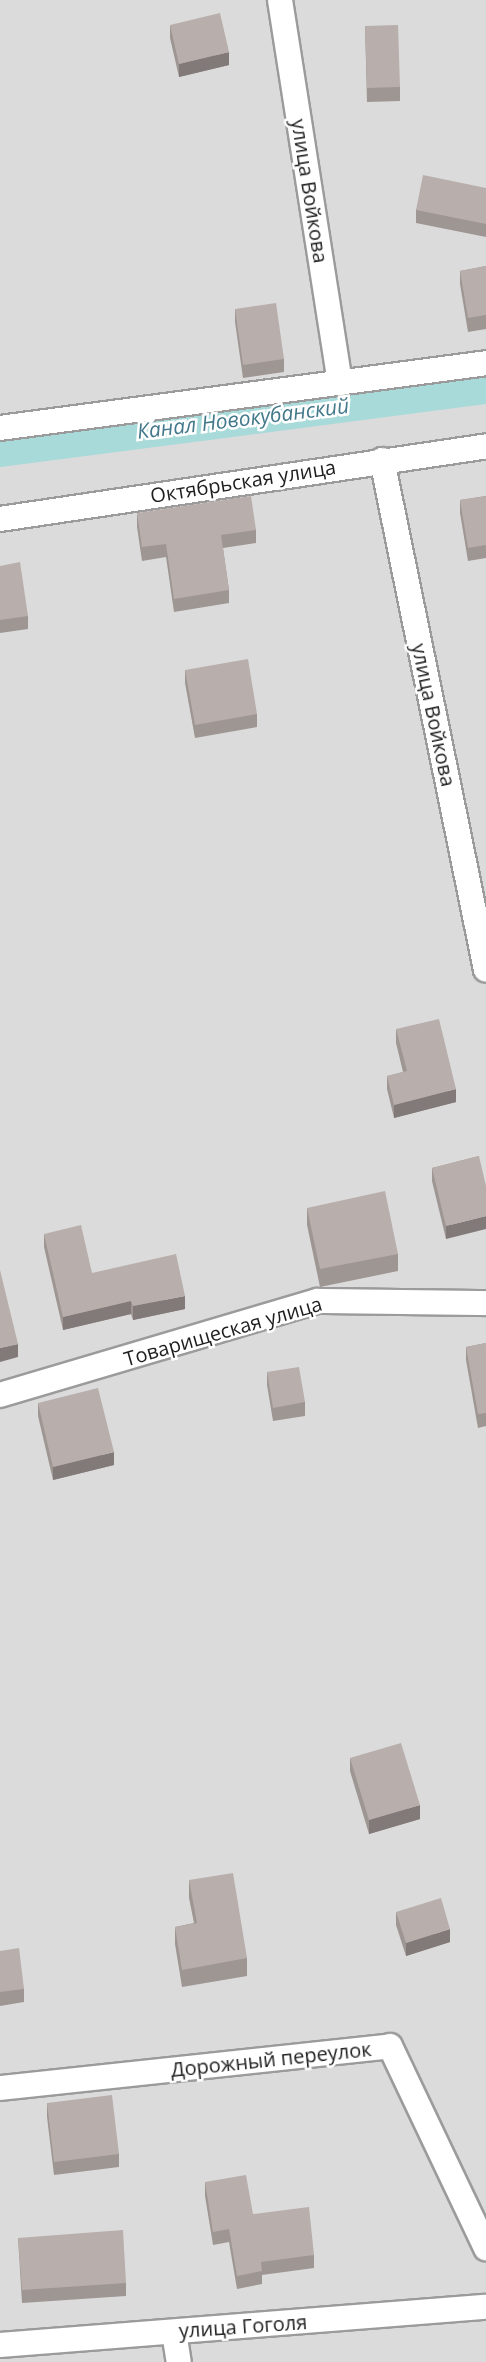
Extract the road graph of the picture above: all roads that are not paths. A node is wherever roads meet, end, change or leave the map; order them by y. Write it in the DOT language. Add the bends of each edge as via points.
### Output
graph roads {
  1 [pos="280,0"];
  2 [pos="486,363"];
  3 [pos="340,383"];
  4 [pos="0,428"];
  5 [pos="486,446"];
  6 [pos="382,459"];
  7 [pos="0,519"];
  8 [pos="486,970"];
  9 [pos="486,1303"];
  10 [pos="0,1395"];
  11 [pos="0,2088"];
  12 [pos="486,2248"];
  13 [pos="486,2307"];
  14 [pos="174,2332"];
  15 [pos="0,2345"];
  16 [pos="179,2362"];
  1 -- 3 [label="street, улица Войкова"];
  2 -- 3 [label="street"];
  3 -- 4 [label="street"];
  5 -- 6 [label="street, Октябрьская улица"];
  6 -- 7 [label="street, Октябрьская улица"];
  6 -- 8 [label="street, улица Войкова"];
  9 -- 10 [label="street, Товарищеская улица" via="317,1301"];
  11 -- 12 [label="street, Дорожный переулок" via="390,2046"];
  13 -- 14 [label="street, улица Гоголя"];
  14 -- 15 [label="street, улица Гоголя"];
  14 -- 16 [label="street"];
}
